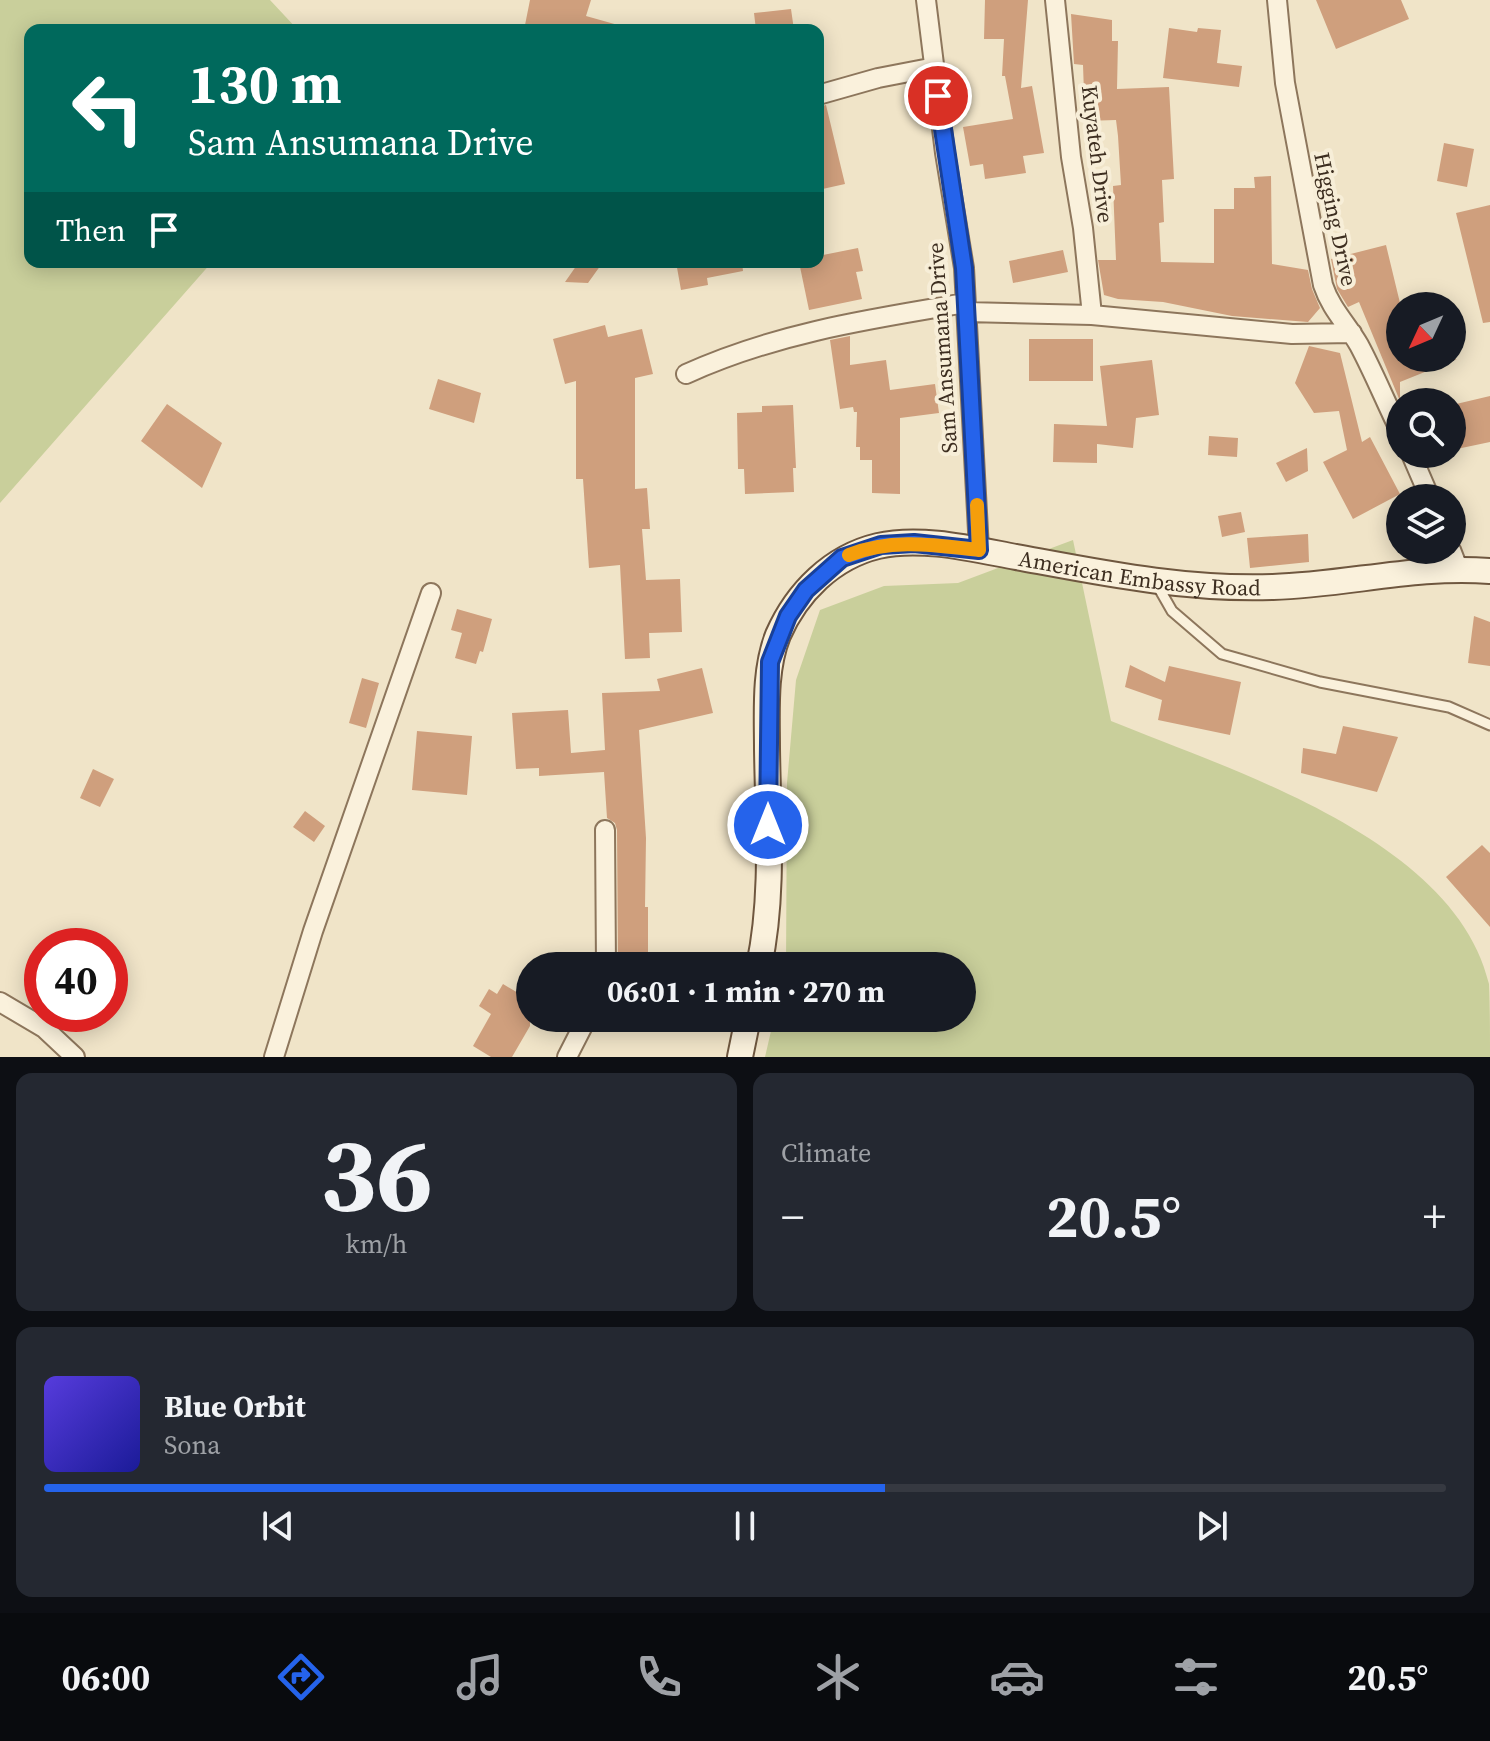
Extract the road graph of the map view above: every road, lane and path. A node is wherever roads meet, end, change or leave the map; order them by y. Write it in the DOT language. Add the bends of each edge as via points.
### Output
graph roads {
  1 [pos="926,0"];
  2 [pos="1055,0"];
  3 [pos="1277,0"];
  4 [pos="935,67"];
  5 [pos="824,93"];
  6 [pos="966,308"];
  7 [pos="1092,315"];
  8 [pos="1352,333"];
  9 [pos="686,374"];
  10 [pos="1386,402"];
  11 [pos="979,550"];
  12 [pos="1466,563"];
  13 [pos="1423,564"];
  14 [pos="1490,571"];
  15 [pos="1156,583"];
  16 [pos="431,593"];
  17 [pos="1490,725"];
  18 [pos="605,830"];
  19 [pos="606,952"];
  20 [pos="761,952"];
  21 [pos="0,1002"];
  22 [pos="580,1032"];
  23 [pos="745,1032"];
  24 [pos="75,1057"];
  25 [pos="274,1057"];
  26 [pos="567,1057"];
  27 [pos="740,1057"];
  1 -- 4 [label="street, Sam Ansumana Drive"];
  2 -- 7 [label="street, Kuyateh Drive"];
  3 -- 8 [label="street, Higging Drive" via="1285,83 1323,285"];
  4 -- 5 [label="street"];
  4 -- 6 [label="street, Sam Ansumana Drive"];
  6 -- 7 [label="street"];
  6 -- 9 [label="street" via="793,335"];
  6 -- 11 [label="street, Sam Ansumana Drive"];
  7 -- 8 [label="street" via="1292,334"];
  8 -- 10 [label="street, Higging Drive"];
  11 -- 15 [label="street, American Embassy Road"];
  11 -- 20 [label="street, American Embassy Road" via="914,543 861,550 826,570 788,616 770,662 768,883"];
  12 -- 14 [label="street, American Embassy Road"];
  13 -- 15 [label="street, American Embassy Road" via="1276,587"];
  15 -- 17 [label="lane" via="1172,611 1222,654 1320,682 1449,707"];
  16 -- 25 [label="street"];
  18 -- 19 [label="street"];
  21 -- 24 [label="street" via="44,1028"];
  22 -- 26 [label="street"];
  23 -- 27 [label="street"];
}
